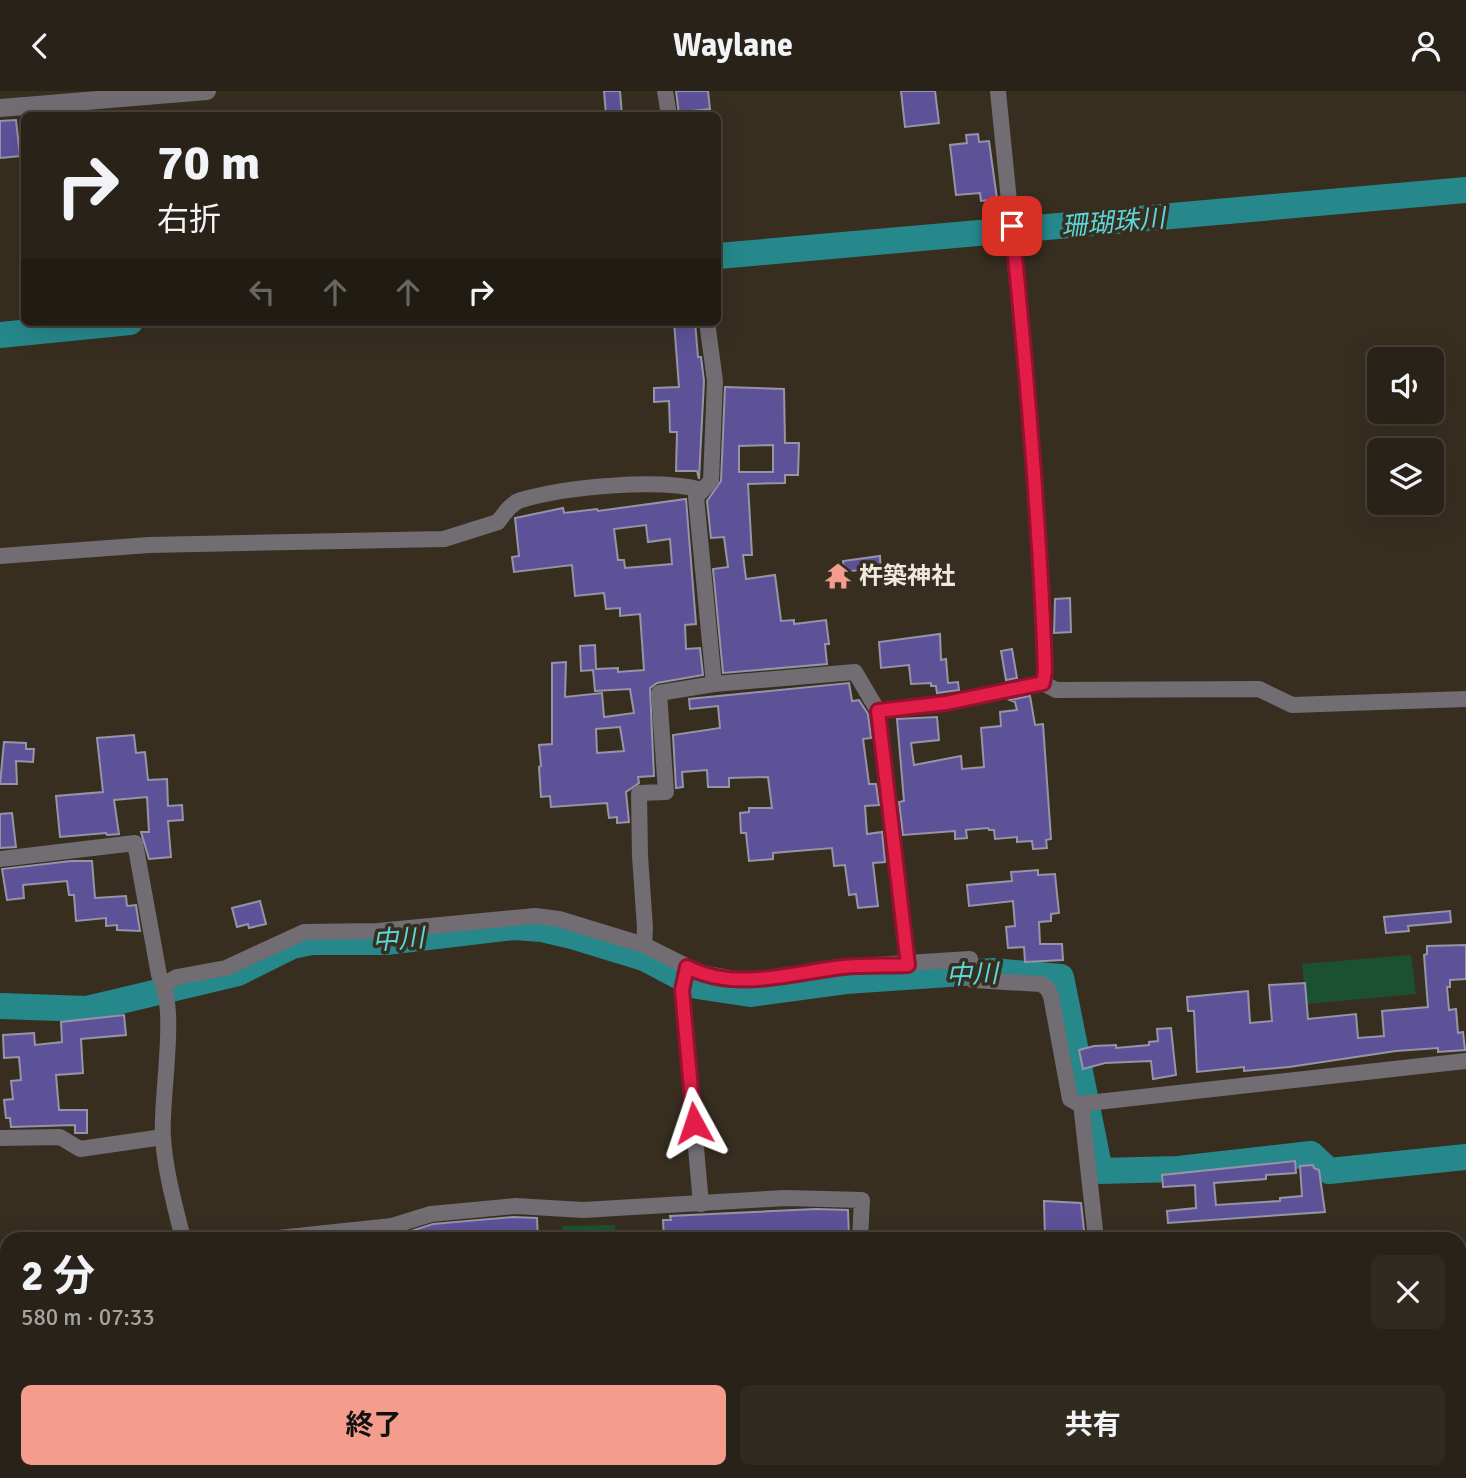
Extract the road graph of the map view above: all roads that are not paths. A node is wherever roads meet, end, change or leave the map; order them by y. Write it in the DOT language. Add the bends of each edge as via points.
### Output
graph roads {
  1 [pos="206,91"];
  2 [pos="665,91"];
  3 [pos="998,91"];
  4 [pos="0,108"];
  5 [pos="668,112"];
  6 [pos="707,326"];
  7 [pos="702,490"];
  8 [pos="0,556"];
  9 [pos="1043,683"];
  10 [pos="714,684"];
  11 [pos="1466,699"];
  12 [pos="878,711"];
  13 [pos="0,859"];
  14 [pos="644,945"];
  15 [pos="908,965"];
  16 [pos="687,967"];
  17 [pos="165,984"];
  18 [pos="1466,1061"];
  19 [pos="1081,1103"];
  20 [pos="163,1137"];
  21 [pos="0,1138"];
  22 [pos="701,1204"];
  23 [pos="182,1232"];
  24 [pos="393,1232"];
  25 [pos="860,1232"];
  26 [pos="1095,1232"];
  1 -- 4 [label="street"];
  2 -- 5 [label="street"];
  3 -- 9 [label="street" via="1031,416 1043,595"];
  6 -- 7 [label="street" via="715,381 711,481"];
  7 -- 8 [label="street" via="605,485 518,501 498,523 444,539 149,545"];
  7 -- 10 [label="street" via="696,497"];
  9 -- 11 [label="street" via="1056,690 1259,689 1292,705"];
  9 -- 12 [label="street"];
  10 -- 12 [label="street" via="855,671"];
  10 -- 14 [label="street" via="659,694 666,792 639,793"];
  12 -- 15 [label="street"];
  13 -- 17 [label="street" via="135,843 159,975"];
  14 -- 16 [label="street"];
  14 -- 17 [label="street" via="535,916 378,931 304,932 226,968 177,977"];
  15 -- 16 [label="street" via="844,967 748,981"];
  15 -- 19 [label="street" via="970,959 973,980 1047,988 1070,1098"];
  16 -- 22 [label="street" via="682,990"];
  17 -- 20 [label="street" via="168,1040"];
  18 -- 19 [label="street"];
  19 -- 26 [label="street"];
  20 -- 21 [label="street" via="80,1149 60,1137"];
  20 -- 23 [label="street"];
  22 -- 24 [label="street" via="583,1210 516,1206 431,1214"];
  22 -- 25 [label="street" via="785,1198 862,1200"];
}
